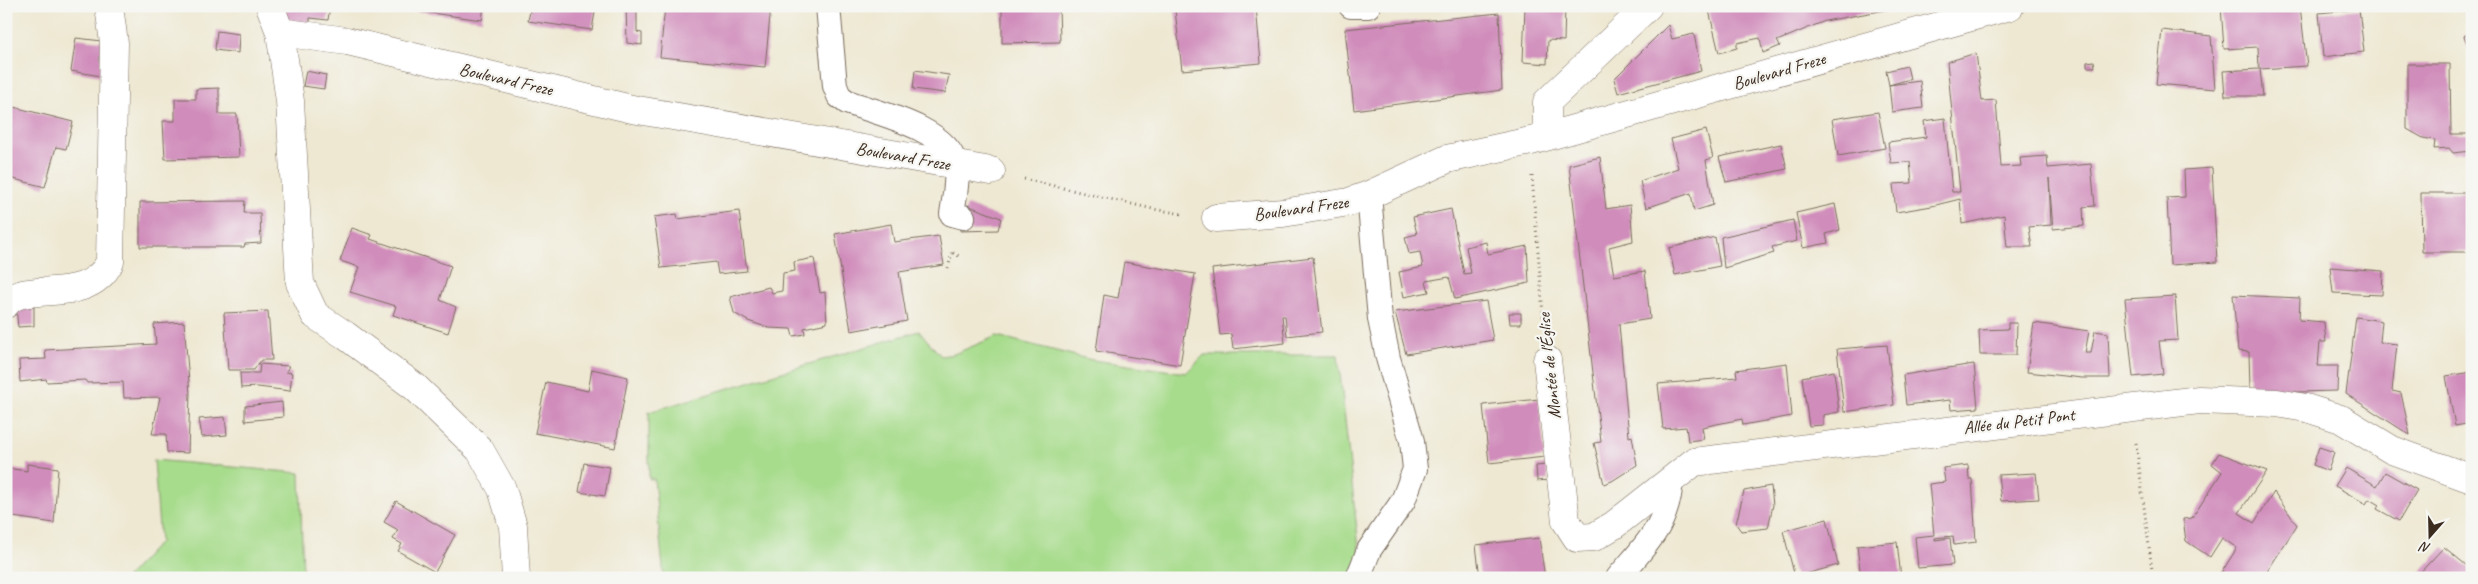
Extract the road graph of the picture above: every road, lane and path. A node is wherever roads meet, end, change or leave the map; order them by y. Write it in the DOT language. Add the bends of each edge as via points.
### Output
graph roads {
  1 [pos="109,6"];
  2 [pos="270,6"];
  3 [pos="828,6"];
  4 [pos="1351,6"];
  5 [pos="1368,6"];
  6 [pos="1648,6"];
  7 [pos="2010,6"];
  8 [pos="280,32"];
  9 [pos="1547,136"];
  10 [pos="956,165"];
  11 [pos="991,171"];
  12 [pos="1533,191"];
  13 [pos="1369,195"];
  14 [pos="963,217"];
  15 [pos="1216,218"];
  16 [pos="953,253"];
  17 [pos="961,257"];
  18 [pos="6,304"];
  19 [pos="1547,360"];
  20 [pos="2136,440"];
  21 [pos="2472,479"];
  22 [pos="1671,480"];
  23 [pos="1577,538"];
  24 [pos="516,578"];
  25 [pos="1358,578"];
  26 [pos="1618,578"];
  27 [pos="2153,578"];
  1 -- 18 [label="street" via="114,43 110,262 95,282 22,295"];
  2 -- 8 [label="street"];
  3 -- 10 [label="lane" via="835,86 839,96 847,102 920,128 947,148"];
  4 -- 5 [label="lane"];
  6 -- 9 [label="street" via="1547,102"];
  7 -- 9 [label="street, Boulevard Freze"];
  8 -- 10 [label="street, Boulevard Freze" via="347,41 632,109"];
  8 -- 24 [label="street" via="290,101 300,284 315,315 415,387 480,450 502,489 513,526"];
  9 -- 13 [label="street, Boulevard Freze" via="1447,159"];
  10 -- 11 [label="street, Boulevard Freze"];
  10 -- 14 [label="lane" via="952,214"];
  11 -- 15 [label="path" via="1153,209"];
  12 -- 19 [label="path, Montée de l'Église"];
  13 -- 15 [label="street, Boulevard Freze" via="1349,202 1283,213"];
  13 -- 25 [label="lane" via="1380,319 1412,441 1415,470 1403,501 1369,550"];
  16 -- 17 [label="path"];
  19 -- 23 [label="street, Montée de l'Église" via="1566,521"];
  20 -- 27 [label="path"];
  21 -- 22 [label="street, Allée du Petit Pont" via="2392,450 2340,419 2306,408 2277,403 2199,400 1694,462"];
  22 -- 23 [label="street, Allée du Petit Pont" via="1614,525 1594,537"];
  22 -- 26 [label="lane" via="1670,500 1659,528"];
}
